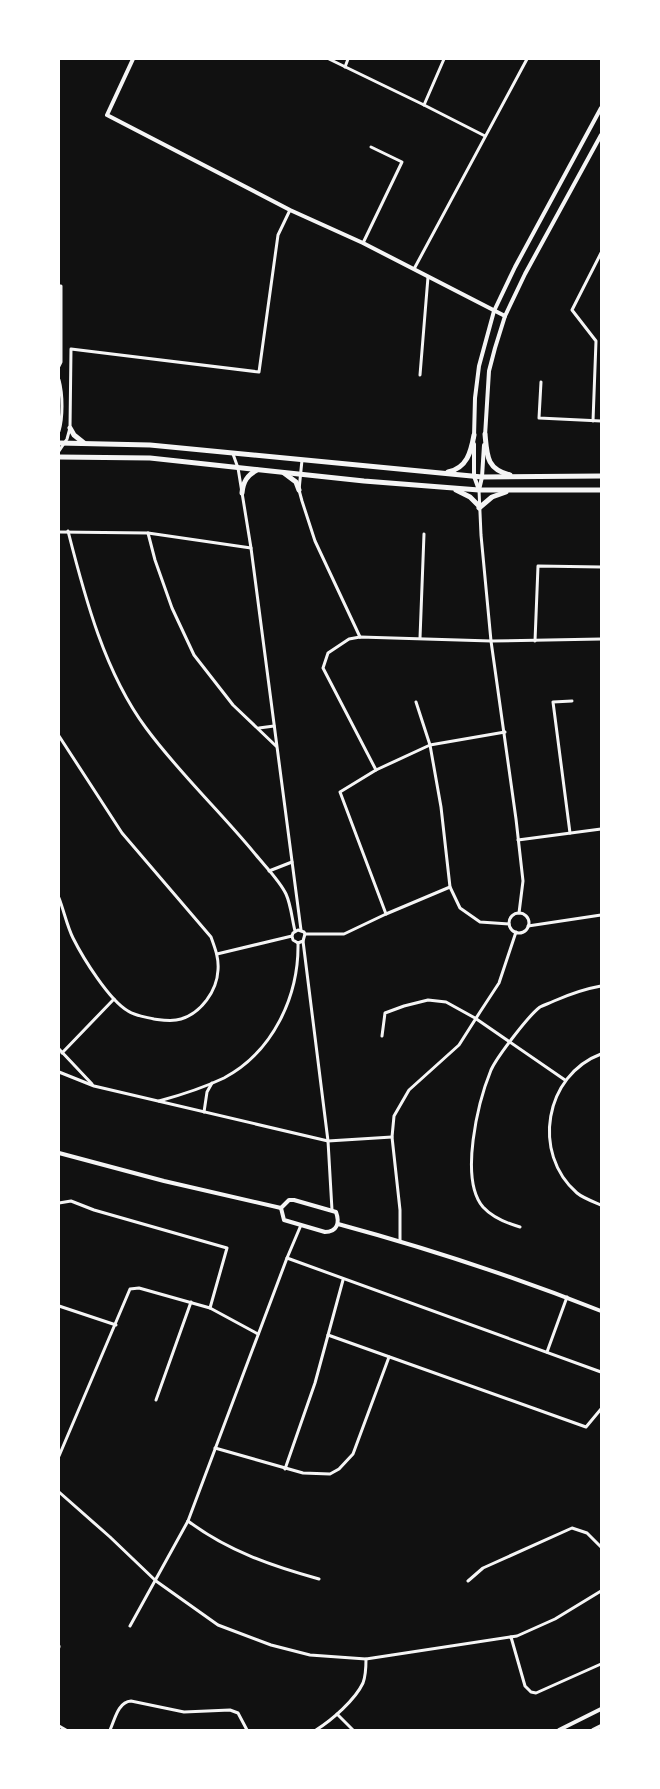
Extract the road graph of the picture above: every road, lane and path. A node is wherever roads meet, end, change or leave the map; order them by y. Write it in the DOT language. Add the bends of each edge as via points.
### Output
graph roads {
  1 [pos="133,59"];
  2 [pos="329,59"];
  3 [pos="348,59"];
  4 [pos="444,59"];
  5 [pos="527,59"];
  6 [pos="345,66"];
  7 [pos="424,105"];
  8 [pos="601,108"];
  9 [pos="601,135"];
  10 [pos="485,136"];
  11 [pos="371,147"];
  12 [pos="290,210"];
  13 [pos="363,243"];
  14 [pos="601,253"];
  15 [pos="414,269"];
  16 [pos="428,277"];
  17 [pos="60,286"];
  18 [pos="494,311"];
  19 [pos="505,316"];
  20 [pos="59,366"];
  21 [pos="420,375"];
  22 [pos="59,380"];
  23 [pos="541,382"];
  24 [pos="593,421"];
  25 [pos="601,421"];
  26 [pos="70,428"];
  27 [pos="59,431"];
  28 [pos="485,434"];
  29 [pos="474,435"];
  30 [pos="66,442"];
  31 [pos="59,443"];
  32 [pos="85,443"];
  33 [pos="59,451"];
  34 [pos="232,453"];
  35 [pos="59,457"];
  36 [pos="302,459"];
  37 [pos="238,468"];
  38 [pos="260,469"];
  39 [pos="282,471"];
  40 [pos="301,473"];
  41 [pos="440,473"];
  42 [pos="474,476"];
  43 [pos="601,476"];
  44 [pos="482,477"];
  45 [pos="526,477"];
  46 [pos="448,487"];
  47 [pos="299,490"];
  48 [pos="479,490"];
  49 [pos="512,490"];
  50 [pos="601,490"];
  51 [pos="242,493"];
  52 [pos="479,507"];
  53 [pos="68,531"];
  54 [pos="59,532"];
  55 [pos="148,533"];
  56 [pos="424,534"];
  57 [pos="251,548"];
  58 [pos="601,567"];
  59 [pos="360,637"];
  60 [pos="420,638"];
  61 [pos="601,639"];
  62 [pos="491,641"];
  63 [pos="535,641"];
  64 [pos="572,701"];
  65 [pos="416,702"];
  66 [pos="274,726"];
  67 [pos="258,728"];
  68 [pos="504,732"];
  69 [pos="59,736"];
  70 [pos="430,744"];
  71 [pos="276,746"];
  72 [pos="376,770"];
  73 [pos="601,828"];
  74 [pos="570,833"];
  75 [pos="518,840"];
  76 [pos="292,862"];
  77 [pos="269,871"];
  78 [pos="450,887"];
  79 [pos="59,898"];
  80 [pos="519,913"];
  81 [pos="386,914"];
  82 [pos="601,915"];
  83 [pos="509,924"];
  84 [pos="528,926"];
  85 [pos="301,930"];
  86 [pos="295,931"];
  87 [pos="516,932"];
  88 [pos="305,934"];
  89 [pos="292,936"];
  90 [pos="301,942"];
  91 [pos="217,954"];
  92 [pos="601,986"];
  93 [pos="114,999"];
  94 [pos="475,1018"];
  95 [pos="382,1036"];
  96 [pos="510,1041"];
  97 [pos="59,1049"];
  98 [pos="62,1053"];
  99 [pos="601,1054"];
  100 [pos="59,1072"];
  101 [pos="565,1080"];
  102 [pos="212,1083"];
  103 [pos="94,1086"];
  104 [pos="158,1101"];
  105 [pos="204,1112"];
  106 [pos="392,1137"];
  107 [pos="328,1141"];
  108 [pos="59,1153"];
  109 [pos="59,1202"];
  110 [pos="601,1205"];
  111 [pos="281,1208"];
  112 [pos="332,1210"];
  113 [pos="338,1224"];
  114 [pos="301,1225"];
  115 [pos="520,1227"];
  116 [pos="400,1241"];
  117 [pos="287,1258"];
  118 [pos="343,1280"];
  119 [pos="567,1297"];
  120 [pos="191,1302"];
  121 [pos="59,1306"];
  122 [pos="210,1308"];
  123 [pos="601,1311"];
  124 [pos="116,1325"];
  125 [pos="258,1334"];
  126 [pos="328,1335"];
  127 [pos="547,1352"];
  128 [pos="389,1357"];
  129 [pos="601,1372"];
  130 [pos="156,1400"];
  131 [pos="601,1409"];
  132 [pos="215,1448"];
  133 [pos="59,1456"];
  134 [pos="285,1469"];
  135 [pos="59,1492"];
  136 [pos="188,1521"];
  137 [pos="601,1547"];
  138 [pos="319,1579"];
  139 [pos="468,1581"];
  140 [pos="156,1582"];
  141 [pos="601,1591"];
  142 [pos="130,1626"];
  143 [pos="511,1637"];
  144 [pos="366,1659"];
  145 [pos="601,1664"];
  146 [pos="601,1709"];
  147 [pos="338,1714"];
  148 [pos="59,1726"];
  149 [pos="601,1726"];
  150 [pos="66,1730"];
  151 [pos="110,1730"];
  152 [pos="247,1730"];
  153 [pos="316,1730"];
  154 [pos="354,1730"];
  155 [pos="559,1730"];
  156 [pos="593,1730"];
  1 -- 12 [label="street" via="107,115"];
  2 -- 6 [label="street"];
  3 -- 6 [label="street"];
  4 -- 7 [label="street"];
  5 -- 10 [label="street"];
  6 -- 7 [label="street"];
  7 -- 10 [label="street"];
  8 -- 18 [label="street"];
  9 -- 19 [label="street"];
  10 -- 15 [label="street"];
  11 -- 13 [label="street" via="402,162"];
  12 -- 13 [label="street"];
  12 -- 26 [label="street" via="278,236 259,372 71,349"];
  13 -- 15 [label="street"];
  14 -- 24 [label="street" via="572,310 596,341"];
  15 -- 16 [label="street"];
  16 -- 18 [label="street"];
  16 -- 21 [label="street"];
  17 -- 20 [label="street"];
  18 -- 19 [label="street"];
  18 -- 29 [label="street" via="480,366"];
  19 -- 28 [label="street" via="490,371"];
  22 -- 27 [label="street"];
  23 -- 24 [label="street" via="539,418"];
  24 -- 25 [label="street"];
  26 -- 30 [label="street"];
  26 -- 32 [label="main road"];
  28 -- 44 [label="street"];
  28 -- 45 [label="main road" via="488,460 492,466 501,472"];
  29 -- 41 [label="main road" via="470,455 463,465"];
  29 -- 42 [label="street"];
  30 -- 31 [label="main road"];
  30 -- 32 [label="main road"];
  30 -- 33 [label="street"];
  32 -- 34 [label="main road"];
  34 -- 36 [label="main road"];
  34 -- 37 [label="street"];
  35 -- 37 [label="main road" via="150,458"];
  36 -- 40 [label="street"];
  36 -- 41 [label="main road"];
  37 -- 38 [label="main road"];
  37 -- 51 [label="street"];
  38 -- 39 [label="main road"];
  38 -- 51 [label="main road" via="246,478"];
  39 -- 40 [label="main road"];
  39 -- 47 [label="main road"];
  40 -- 46 [label="main road"];
  40 -- 47 [label="street"];
  41 -- 42 [label="main road"];
  42 -- 44 [label="main road"];
  42 -- 48 [label="street"];
  43 -- 45 [label="main road"];
  44 -- 45 [label="main road"];
  44 -- 48 [label="street"];
  46 -- 48 [label="main road"];
  46 -- 52 [label="main road" via="470,497"];
  47 -- 59 [label="street" via="315,541"];
  48 -- 49 [label="main road"];
  48 -- 52 [label="street"];
  49 -- 50 [label="main road"];
  49 -- 52 [label="main road" via="492,497"];
  51 -- 57 [label="street"];
  52 -- 62 [label="street"];
  53 -- 54 [label="street"];
  53 -- 55 [label="street"];
  53 -- 77 [label="street" via="86,599 125,696 146,728"];
  55 -- 57 [label="street"];
  55 -- 67 [label="street" via="172,608 194,655 233,705"];
  56 -- 60 [label="street"];
  57 -- 66 [label="street"];
  58 -- 63 [label="street" via="538,566"];
  59 -- 60 [label="street"];
  59 -- 72 [label="street" via="349,638 328,653 323,668"];
  60 -- 62 [label="street"];
  61 -- 63 [label="street"];
  62 -- 63 [label="street"];
  62 -- 68 [label="street"];
  64 -- 74 [label="street" via="553,702"];
  65 -- 70 [label="street"];
  66 -- 67 [label="street"];
  66 -- 71 [label="street"];
  67 -- 71 [label="street"];
  68 -- 70 [label="street"];
  68 -- 75 [label="street"];
  69 -- 91 [label="street" via="122,833 199,921 211,937"];
  70 -- 72 [label="street"];
  70 -- 78 [label="street"];
  71 -- 76 [label="street"];
  72 -- 81 [label="street" via="340,792"];
  73 -- 74 [label="street"];
  74 -- 75 [label="street"];
  75 -- 80 [label="street" via="523,881"];
  76 -- 77 [label="street"];
  76 -- 85 [label="street"];
  77 -- 86 [label="street" via="286,894"];
  78 -- 81 [label="street"];
  78 -- 83 [label="street" via="460,908 480,922"];
  79 -- 93 [label="street" via="73,938"];
  80 -- 83 [label="street" via="510,918"];
  80 -- 84 [label="street" via="527,917"];
  81 -- 88 [label="street" via="344,934"];
  82 -- 84 [label="street"];
  83 -- 87 [label="street"];
  84 -- 87 [label="street" via="522,932"];
  85 -- 86 [label="street"];
  85 -- 88 [label="street"];
  86 -- 89 [label="street"];
  87 -- 94 [label="street" via="499,983"];
  88 -- 90 [label="street"];
  89 -- 90 [label="street" via="293,940"];
  89 -- 91 [label="street"];
  90 -- 102 [label="street" via="294,984 281,1020 264,1045 244,1064"];
  90 -- 107 [label="street"];
  91 -- 93 [label="street" via="216,986 209,999 180,1019 164,1021 129,1012"];
  92 -- 96 [label="street" via="580,989 540,1008"];
  93 -- 98 [label="street"];
  94 -- 95 [label="street" via="446,1002 428,1000 385,1013"];
  94 -- 96 [label="street"];
  94 -- 106 [label="street" via="458,1045 410,1090 394,1116"];
  96 -- 101 [label="street"];
  96 -- 115 [label="street" via="491,1069 480,1106 471,1170 474,1191 482,1206 493,1216"];
  97 -- 98 [label="street"];
  98 -- 103 [label="street"];
  99 -- 101 [label="street" via="588,1058"];
  100 -- 103 [label="street"];
  101 -- 110 [label="street" via="550,1117 549,1142 560,1174 578,1194"];
  102 -- 104 [label="street"];
  102 -- 105 [label="street"];
  103 -- 104 [label="street"];
  104 -- 105 [label="street"];
  105 -- 107 [label="street"];
  106 -- 107 [label="street"];
  106 -- 116 [label="street"];
  107 -- 112 [label="street"];
  108 -- 111 [label="street"];
  109 -- 122 [label="street" via="71,1201 227,1248"];
  111 -- 112 [label="street" via="289,1200 294,1200"];
  111 -- 114 [label="street" via="284,1220"];
  112 -- 113 [label="street" via="336,1212"];
  113 -- 114 [label="street" via="331,1232"];
  113 -- 116 [label="street"];
  114 -- 117 [label="street"];
  116 -- 119 [label="street"];
  117 -- 118 [label="street"];
  117 -- 125 [label="street"];
  118 -- 126 [label="street"];
  118 -- 127 [label="street"];
  119 -- 123 [label="street"];
  119 -- 127 [label="street"];
  120 -- 122 [label="street"];
  120 -- 124 [label="street" via="139,1288 130,1290"];
  120 -- 130 [label="street"];
  121 -- 124 [label="street"];
  122 -- 125 [label="street"];
  124 -- 133 [label="street"];
  125 -- 132 [label="street"];
  126 -- 128 [label="street"];
  126 -- 134 [label="street"];
  127 -- 129 [label="street"];
  128 -- 131 [label="street" via="586,1426"];
  128 -- 134 [label="street" via="353,1454 346,1462 330,1474"];
  132 -- 134 [label="street"];
  132 -- 136 [label="street"];
  135 -- 140 [label="street"];
  136 -- 138 [label="street" via="235,1549 275,1567"];
  136 -- 140 [label="street"];
  137 -- 139 [label="street" via="587,1533 572,1528 483,1568"];
  140 -- 142 [label="street"];
  140 -- 144 [label="street" via="218,1625 245,1636 310,1655"];
  141 -- 143 [label="street" via="555,1619"];
  143 -- 144 [label="street"];
  143 -- 145 [label="street" via="525,1686 531,1692 536,1693"];
  144 -- 147 [label="street" via="359,1690"];
  146 -- 155 [label="street"];
  147 -- 153 [label="street"];
  147 -- 154 [label="street"];
  148 -- 150 [label="street"];
  149 -- 156 [label="street"];
  151 -- 152 [label="street" via="120,1706 131,1701 184,1712 230,1710 238,1713"];
}
